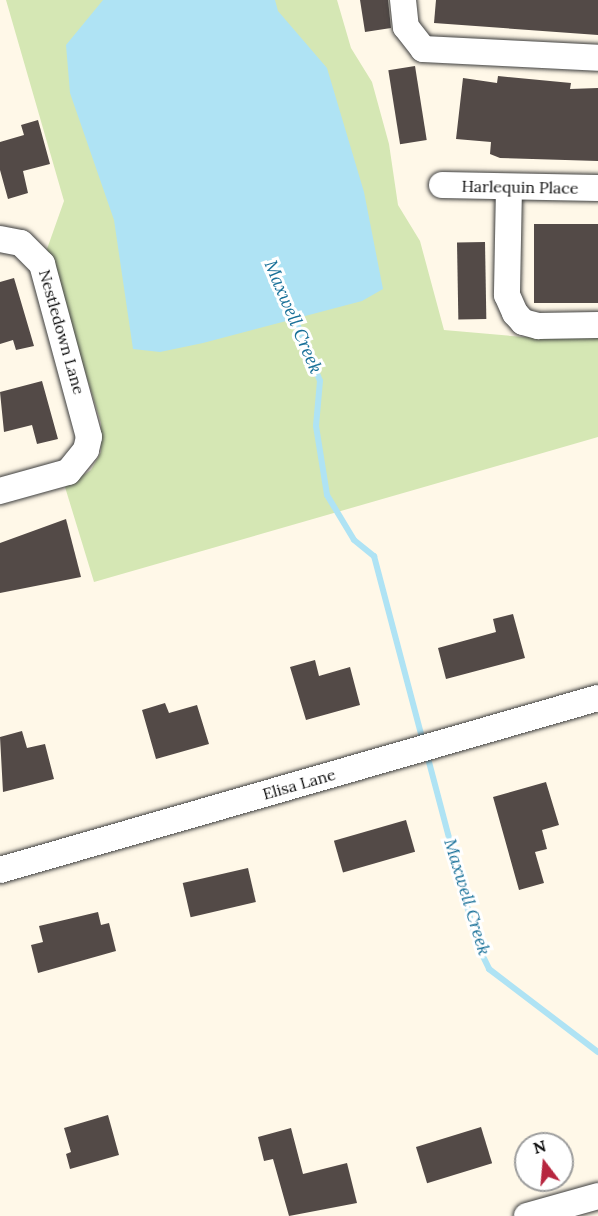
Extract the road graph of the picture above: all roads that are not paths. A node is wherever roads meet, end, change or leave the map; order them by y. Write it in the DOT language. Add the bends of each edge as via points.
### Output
graph roads {
  1 [pos="403,0"];
  2 [pos="598,58"];
  3 [pos="442,185"];
  4 [pos="509,187"];
  5 [pos="598,188"];
  6 [pos="0,238"];
  7 [pos="598,325"];
  8 [pos="0,491"];
  9 [pos="598,698"];
  10 [pos="0,870"];
  11 [pos="598,1196"];
  12 [pos="527,1216"];
  1 -- 2 [label="street" via="406,27 423,49"];
  3 -- 4 [label="street, Harlequin Place"];
  4 -- 5 [label="street, Harlequin Place"];
  4 -- 7 [label="street" via="507,295 515,313 523,322 538,326"];
  6 -- 8 [label="street, Nestledown Lane" via="21,243 42,264 88,423 86,450 68,472"];
  9 -- 10 [label="street, Elisa Lane"];
  11 -- 12 [label="street"];
}
